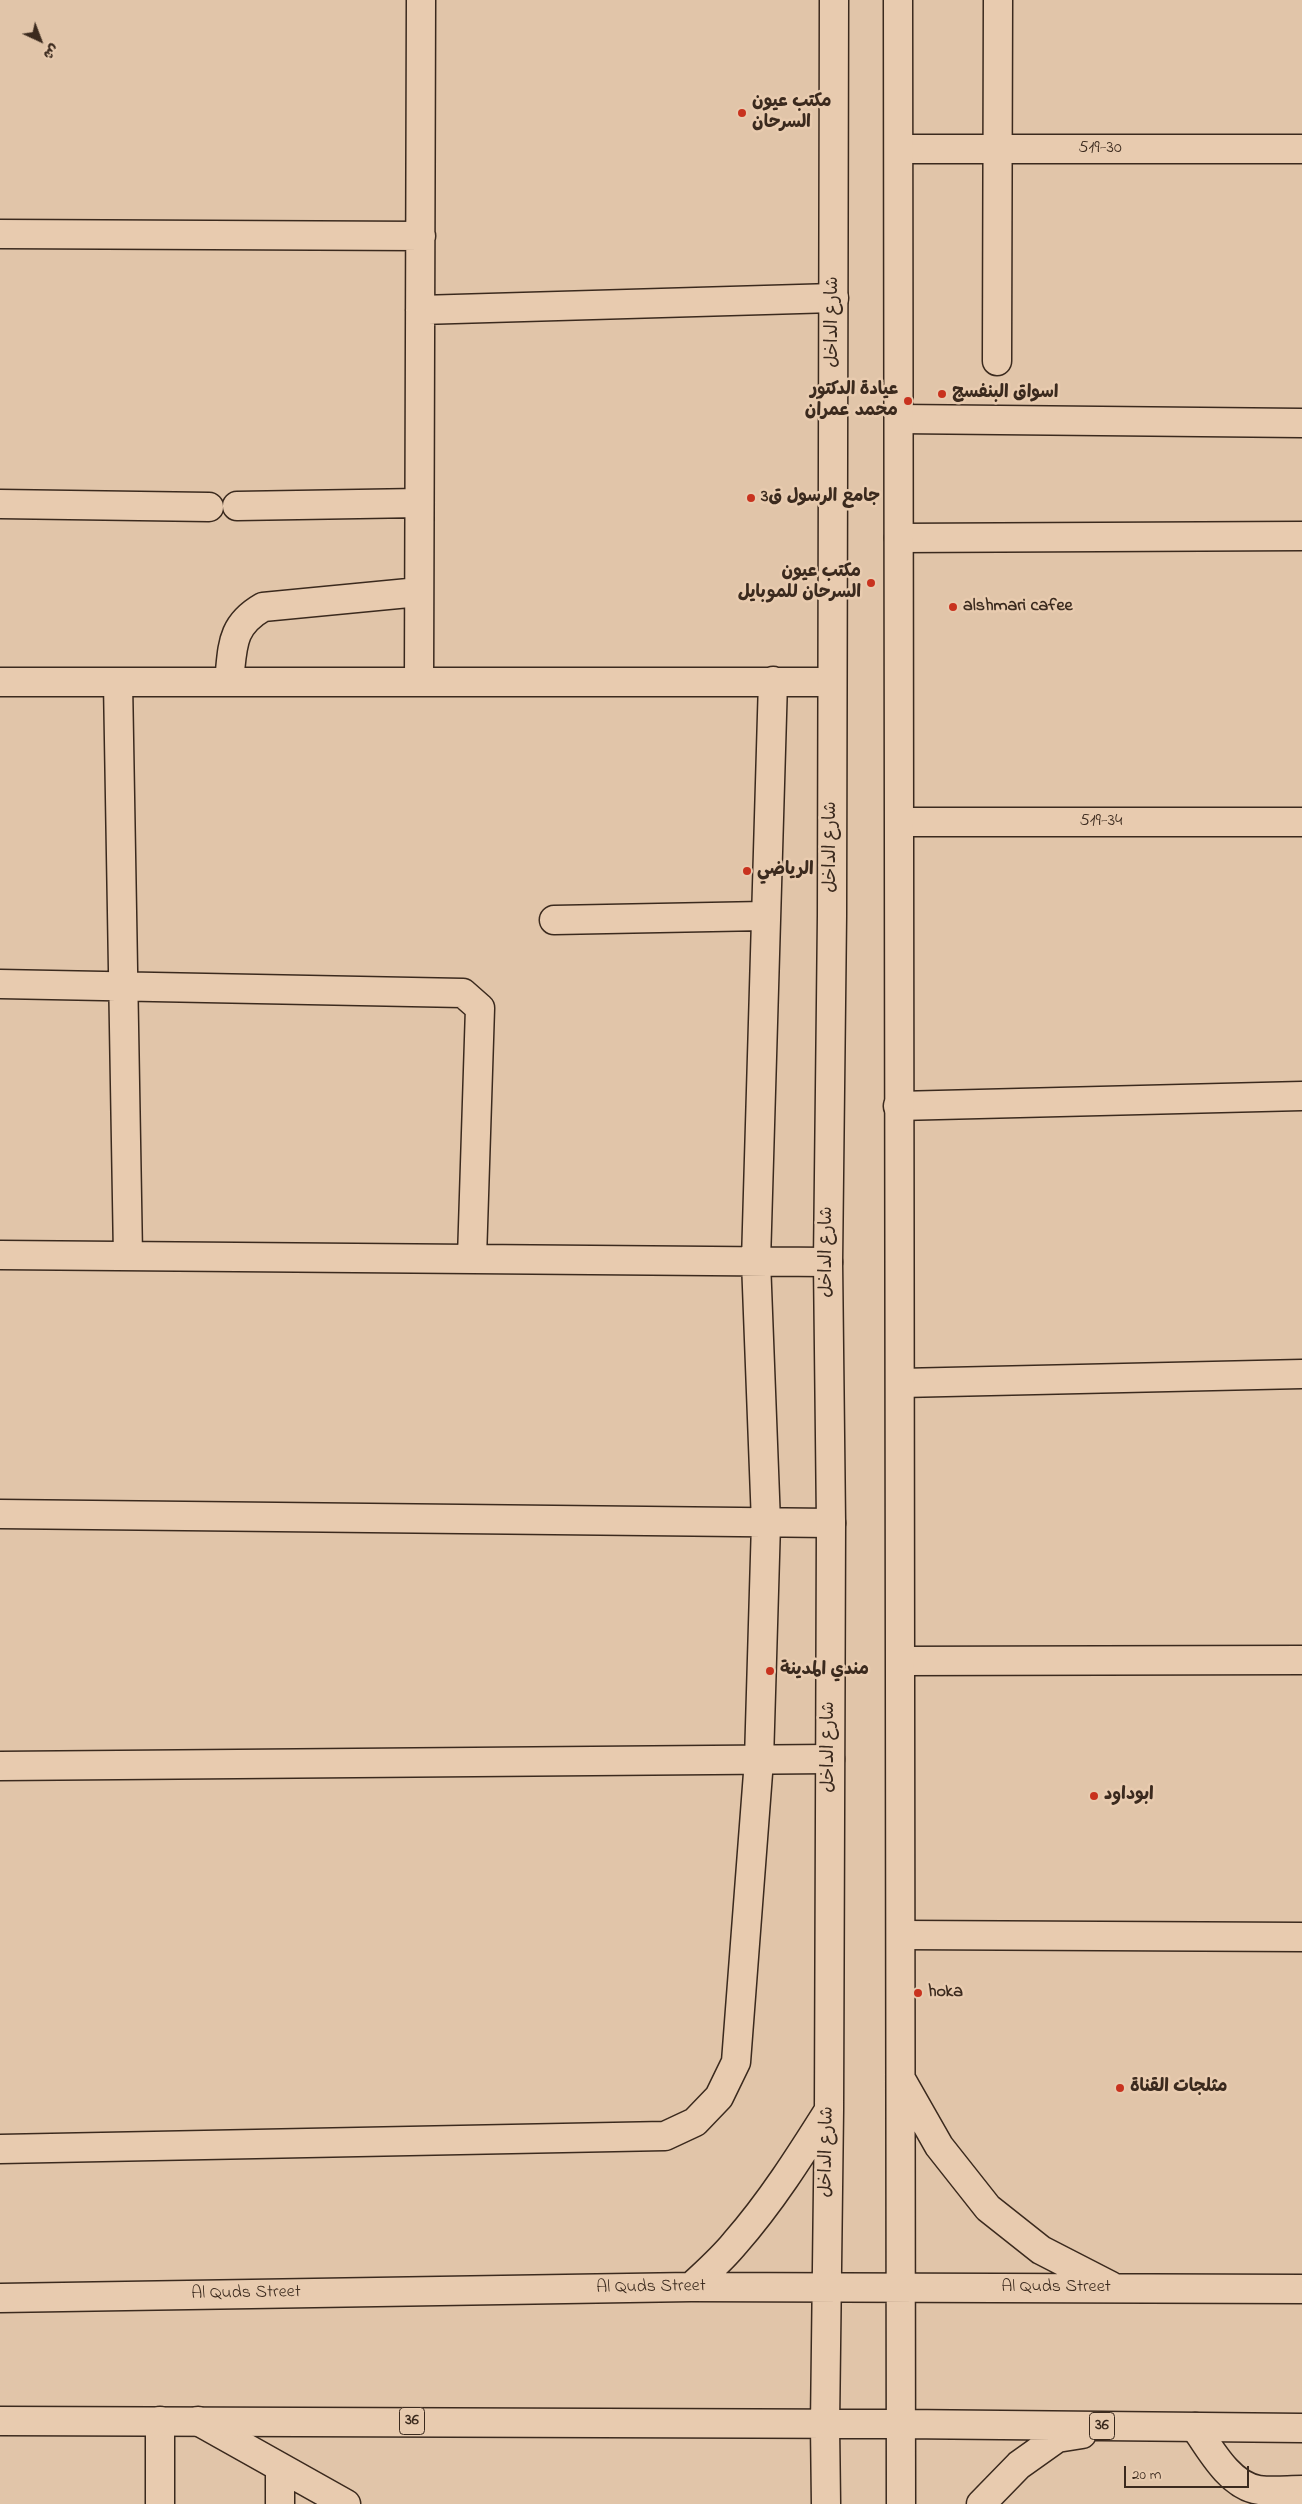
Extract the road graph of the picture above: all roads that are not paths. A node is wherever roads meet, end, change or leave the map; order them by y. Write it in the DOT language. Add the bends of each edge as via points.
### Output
graph roads {
  1 [pos="421,0"];
  2 [pos="834,0"];
  3 [pos="898,0"];
  4 [pos="998,0"];
  5 [pos="899,149"];
  6 [pos="997,149"];
  7 [pos="1302,149"];
  8 [pos="0,234"];
  9 [pos="421,236"];
  10 [pos="834,298"];
  11 [pos="420,310"];
  12 [pos="997,361"];
  13 [pos="899,419"];
  14 [pos="1302,423"];
  15 [pos="419,503"];
  16 [pos="0,504"];
  17 [pos="237,506"];
  18 [pos="209,507"];
  19 [pos="1302,536"];
  20 [pos="900,538"];
  21 [pos="419,592"];
  22 [pos="229,681"];
  23 [pos="419,681"];
  24 [pos="773,681"];
  25 [pos="0,682"];
  26 [pos="118,682"];
  27 [pos="832,682"];
  28 [pos="900,822"];
  29 [pos="1302,822"];
  30 [pos="764,916"];
  31 [pos="554,920"];
  32 [pos="0,984"];
  33 [pos="124,988"];
  34 [pos="1302,1096"];
  35 [pos="898,1106"];
  36 [pos="0,1255"];
  37 [pos="128,1256"];
  38 [pos="472,1258"];
  39 [pos="756,1261"];
  40 [pos="828,1262"];
  41 [pos="1302,1374"];
  42 [pos="901,1383"];
  43 [pos="0,1514"];
  44 [pos="766,1522"];
  45 [pos="831,1523"];
  46 [pos="1302,1660"];
  47 [pos="902,1661"];
  48 [pos="830,1759"];
  49 [pos="759,1760"];
  50 [pos="0,1766"];
  51 [pos="902,1935"];
  52 [pos="1302,1937"];
  53 [pos="902,2081"];
  54 [pos="829,2110"];
  55 [pos="0,2149"];
  56 [pos="691,2287"];
  57 [pos="901,2287"];
  58 [pos="1114,2288"];
  59 [pos="826,2289"];
  60 [pos="1302,2289"];
  61 [pos="0,2298"];
  62 [pos="0,2421"];
  63 [pos="160,2421"];
  64 [pos="198,2421"];
  65 [pos="902,2424"];
  66 [pos="825,2425"];
  67 [pos="1125,2426"];
  68 [pos="1195,2427"];
  69 [pos="1302,2428"];
  70 [pos="280,2468"];
  71 [pos="1302,2490"];
  72 [pos="160,2504"];
  73 [pos="280,2504"];
  74 [pos="346,2504"];
  75 [pos="826,2504"];
  76 [pos="901,2504"];
  77 [pos="981,2504"];
  1 -- 9 [label="street"];
  2 -- 10 [label="street, شارع الداخل"];
  3 -- 5 [label="street"];
  4 -- 6 [label="street"];
  5 -- 6 [label="street, 519-30"];
  5 -- 13 [label="street"];
  6 -- 7 [label="street, 519-30"];
  6 -- 12 [label="street"];
  8 -- 9 [label="street"];
  9 -- 11 [label="street"];
  10 -- 11 [label="street"];
  10 -- 27 [label="street, شارع الداخل"];
  11 -- 15 [label="street"];
  13 -- 14 [label="street"];
  13 -- 20 [label="street"];
  15 -- 17 [label="street"];
  15 -- 21 [label="street"];
  16 -- 18 [label="street"];
  19 -- 20 [label="street"];
  20 -- 28 [label="street"];
  21 -- 22 [label="street" via="263,607 247,616 236,631"];
  21 -- 23 [label="street"];
  22 -- 23 [label="street"];
  22 -- 26 [label="street"];
  23 -- 24 [label="street"];
  24 -- 27 [label="street"];
  24 -- 30 [label="street"];
  25 -- 26 [label="street"];
  26 -- 33 [label="street"];
  27 -- 40 [label="street, شارع الداخل"];
  28 -- 29 [label="street, 519-34"];
  28 -- 35 [label="street"];
  30 -- 31 [label="street"];
  30 -- 39 [label="street"];
  32 -- 33 [label="street"];
  33 -- 37 [label="street"];
  33 -- 38 [label="street" via="463,992 480,1008"];
  34 -- 35 [label="street"];
  35 -- 42 [label="street"];
  36 -- 37 [label="street"];
  37 -- 38 [label="street"];
  38 -- 39 [label="street"];
  39 -- 40 [label="street"];
  39 -- 44 [label="street"];
  40 -- 45 [label="street, شارع الداخل"];
  41 -- 42 [label="street"];
  42 -- 47 [label="street"];
  43 -- 44 [label="street"];
  44 -- 45 [label="street"];
  44 -- 49 [label="street"];
  45 -- 48 [label="street, شارع الداخل"];
  46 -- 47 [label="street"];
  47 -- 51 [label="street"];
  48 -- 49 [label="street"];
  48 -- 54 [label="street, شارع الداخل"];
  49 -- 50 [label="street"];
  49 -- 55 [label="street" via="736,2062 719,2096 695,2122 665,2136"];
  51 -- 52 [label="street"];
  51 -- 53 [label="street"];
  53 -- 57 [label="street"];
  53 -- 58 [label="street" via="939,2146 988,2208 1041,2250"];
  54 -- 56 [label="street" via="762,2211 734,2245"];
  54 -- 59 [label="street, شارع الداخل"];
  56 -- 59 [label="street, Al Quds Street"];
  56 -- 61 [label="street, Al Quds Street"];
  57 -- 58 [label="street, Al Quds Street"];
  57 -- 59 [label="street, Al Quds Street"];
  57 -- 65 [label="street"];
  58 -- 60 [label="street, Al Quds Street"];
  59 -- 66 [label="street, شارع الداخل"];
  62 -- 63 [label="street, 36"];
  63 -- 64 [label="street, 36"];
  63 -- 72 [label="street"];
  64 -- 66 [label="street, 36"];
  64 -- 70 [label="street"];
  65 -- 66 [label="street, 36"];
  65 -- 67 [label="street, 36"];
  65 -- 76 [label="street"];
  66 -- 75 [label="street, شارع الداخل"];
  67 -- 68 [label="street, 36"];
  67 -- 77 [label="street" via="1057,2438 1019,2465"];
  68 -- 69 [label="street, 36"];
  68 -- 71 [label="street" via="1218,2460 1245,2486 1259,2490"];
  70 -- 73 [label="street"];
  70 -- 74 [label="street"];
}
